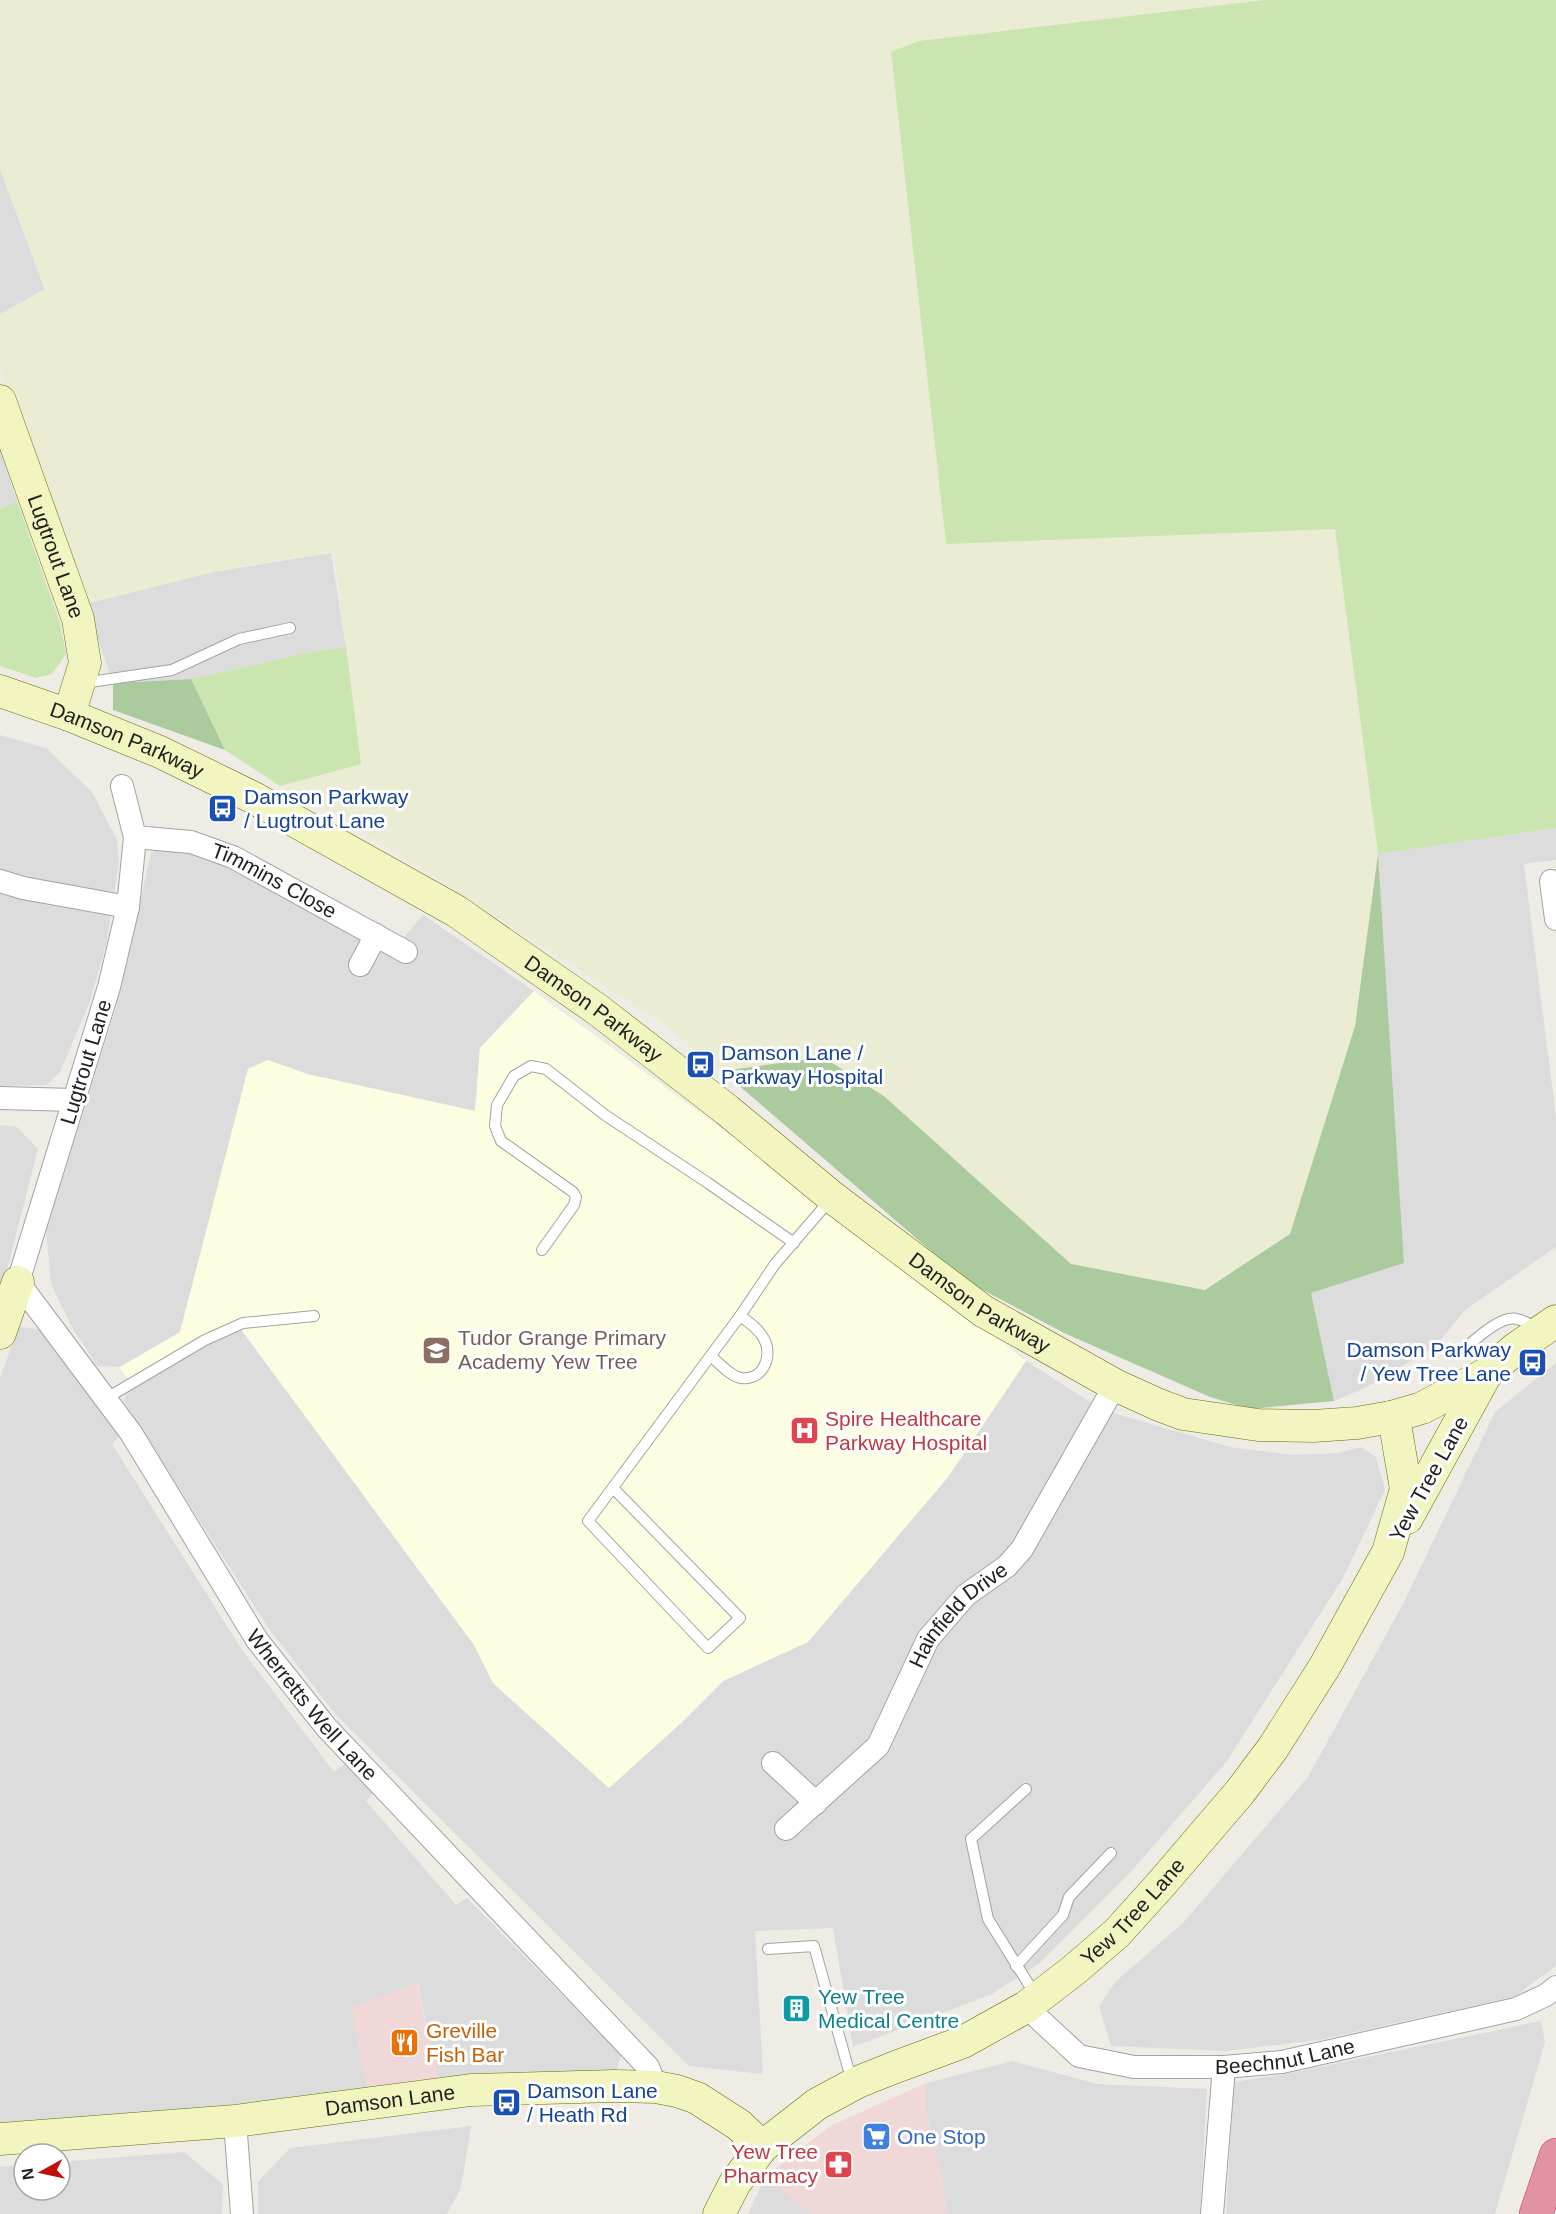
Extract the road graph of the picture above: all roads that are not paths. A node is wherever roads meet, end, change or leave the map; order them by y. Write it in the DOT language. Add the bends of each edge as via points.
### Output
graph roads {
  1 [pos="0,401"];
  2 [pos="290,628"];
  3 [pos="80,683"];
  4 [pos="0,691"];
  5 [pos="69,715"];
  6 [pos="122,786"];
  7 [pos="135,837"];
  8 [pos="1551,880"];
  9 [pos="0,881"];
  10 [pos="128,907"];
  11 [pos="1556,919"];
  12 [pos="376,934"];
  13 [pos="406,952"];
  14 [pos="360,964"];
  15 [pos="0,1098"];
  16 [pos="74,1100"];
  17 [pos="832,1197"];
  18 [pos="794,1243"];
  19 [pos="542,1250"];
  20 [pos="18,1282"];
  21 [pos="314,1316"];
  22 [pos="740,1316"];
  23 [pos="1549,1325"];
  24 [pos="0,1333"];
  25 [pos="1464,1349"];
  26 [pos="711,1356"];
  27 [pos="1486,1374"];
  28 [pos="1115,1385"];
  29 [pos="105,1399"];
  30 [pos="1391,1417"];
  31 [pos="614,1489"];
  32 [pos="1388,1552"];
  33 [pos="773,1764"];
  34 [pos="1026,1789"];
  35 [pos="816,1803"];
  36 [pos="786,1829"];
  37 [pos="1111,1853"];
  38 [pos="768,1949"];
  39 [pos="1016,1966"];
  40 [pos="1556,1987"];
  41 [pos="1032,2003"];
  42 [pos="1224,2067"];
  43 [pos="853,2085"];
  44 [pos="656,2087"];
  45 [pos="235,2121"];
  46 [pos="0,2139"];
  47 [pos="762,2147"];
  48 [pos="1556,2155"];
  49 [pos="242,2214"];
  50 [pos="719,2214"];
  51 [pos="1212,2214"];
  52 [pos="1536,2214"];
  1 -- 3 [label="street, Lugtrout Lane" via="78,619 85,663"];
  2 -- 3 [label="lane" via="239,639 172,669"];
  3 -- 5 [label="street, Lugtrout Lane"];
  4 -- 5 [label="street, Damson Parkway"];
  5 -- 17 [label="street, Damson Parkway" via="160,752 252,797 456,911 598,1010"];
  6 -- 7 [label="street, Lugtrout Lane"];
  7 -- 10 [label="street, Lugtrout Lane"];
  7 -- 12 [label="street, Timmins Close" via="191,842 232,857"];
  8 -- 11 [label="street"];
  9 -- 10 [label="street"];
  10 -- 16 [label="street, Lugtrout Lane" via="109,987"];
  12 -- 13 [label="street, Timmins Close"];
  12 -- 14 [label="street"];
  15 -- 16 [label="street"];
  16 -- 20 [label="street, Lugtrout Lane"];
  17 -- 18 [label="lane"];
  17 -- 28 [label="street, Damson Parkway" via="982,1311"];
  18 -- 19 [label="lane" via="605,1115 546,1069 531,1066 514,1076 497,1105 495,1126 501,1141 576,1197"];
  18 -- 22 [label="lane"];
  20 -- 24 [label="street, Lugtrout Lane"];
  20 -- 29 [label="street, Wherretts Well Lane"];
  21 -- 29 [label="lane" via="243,1323 205,1340"];
  22 -- 26 [label="lane"];
  22 -- 26 [label="lane" via="765,1340 769,1351 765,1366 751,1378 740,1378"];
  23 -- 25 [label="lane" via="1506,1319"];
  23 -- 27 [label="street, Yew Tree Lane"];
  26 -- 31 [label="lane"];
  27 -- 30 [label="street, Yew Tree Lane" via="1422,1408"];
  27 -- 32 [label="street, Yew Tree Lane"];
  28 -- 30 [label="street, Damson Parkway" via="1183,1414 1258,1425 1313,1426"];
  28 -- 35 [label="street, Hainfield Drive" via="1022,1549 1007,1566 966,1595 928,1639 878,1746"];
  29 -- 44 [label="street, Wherretts Well Lane" via="131,1433 257,1640 326,1727 648,2067"];
  30 -- 32 [label="street, Yew Tree Lane" via="1406,1489"];
  31 -- 31 [label="lane" via="740,1618 708,1648 588,1521"];
  32 -- 41 [label="street, Yew Tree Lane" via="1325,1666 1240,1792 1117,1933"];
  33 -- 35 [label="street"];
  34 -- 39 [label="lane" via="971,1839 988,1919"];
  35 -- 36 [label="street, Hainfield Drive"];
  37 -- 39 [label="lane" via="1069,1897 1063,1915"];
  38 -- 43 [label="lane" via="814,1946"];
  39 -- 41 [label="lane"];
  40 -- 42 [label="street, Beechnut Lane" via="1516,2009 1282,2062"];
  41 -- 42 [label="street, Beechnut Lane" via="1079,2056 1090,2060 1134,2067"];
  41 -- 43 [label="street, Yew Tree Lane" via="963,2042"];
  42 -- 51 [label="street"];
  43 -- 47 [label="street, Yew Tree Lane" via="817,2104"];
  44 -- 45 [label="street, Damson Lane" via="471,2090"];
  44 -- 47 [label="street, Damson Lane" via="697,2098 739,2125"];
  45 -- 46 [label="street, Damson Lane"];
  45 -- 49 [label="street"];
  47 -- 50 [label="street, Yew Tree Lane" via="735,2183"];
  48 -- 52 [label="highway"];
}
